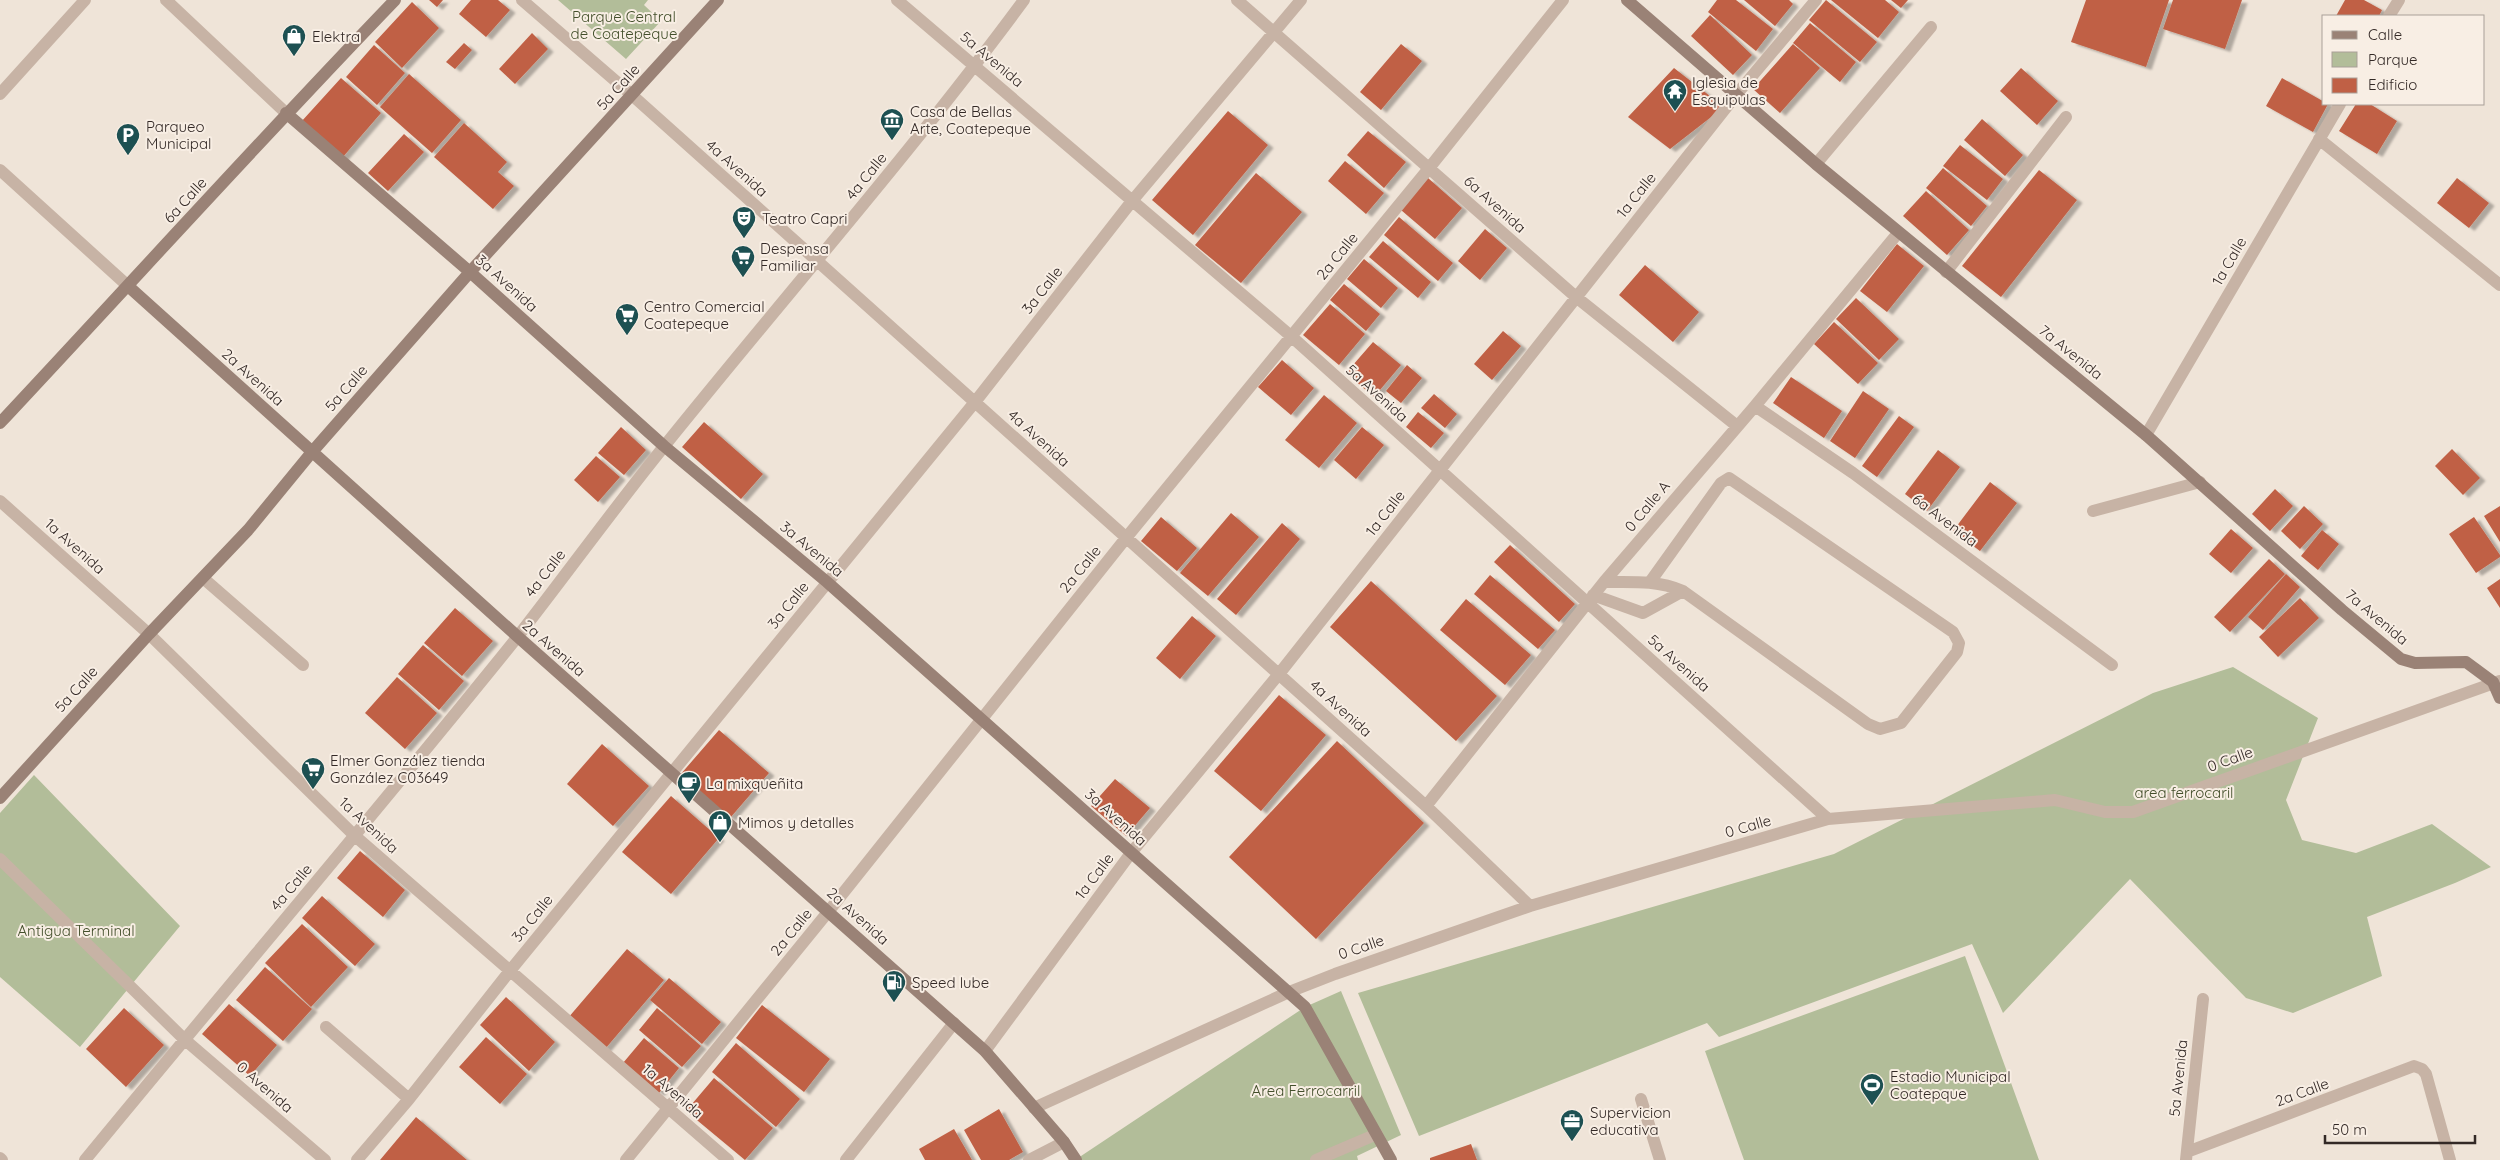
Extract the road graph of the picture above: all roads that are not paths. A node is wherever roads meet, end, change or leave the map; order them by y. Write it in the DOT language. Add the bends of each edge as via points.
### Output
graph roads {
  1 [pos="86,0"];
  2 [pos="166,0"];
  3 [pos="395,0"];
  4 [pos="522,0"];
  5 [pos="718,0"];
  6 [pos="897,0"];
  7 [pos="1024,0"];
  8 [pos="1237,0"];
  9 [pos="1301,0"];
  10 [pos="1563,0"];
  11 [pos="1627,0"];
  12 [pos="1816,0"];
  13 [pos="2398,0"];
  14 [pos="2390,15"];
  15 [pos="1931,27"];
  16 [pos="1275,33"];
  17 [pos="975,66"];
  18 [pos="0,94"];
  19 [pos="1736,95"];
  20 [pos="633,96"];
  21 [pos="2339,105"];
  22 [pos="286,113"];
  23 [pos="2066,117"];
  24 [pos="2319,139"];
  25 [pos="1816,164"];
  26 [pos="1430,167"];
  27 [pos="0,170"];
  28 [pos="1132,201"];
  29 [pos="1898,233"];
  30 [pos="818,261"];
  31 [pos="470,272"];
  32 [pos="1946,272"];
  33 [pos="2500,285"];
  34 [pos="128,286"];
  35 [pos="1576,297"];
  36 [pos="1292,337"];
  37 [pos="975,402"];
  38 [pos="1754,406"];
  39 [pos="0,423"];
  40 [pos="1737,426"];
  41 [pos="2146,435"];
  42 [pos="664,446"];
  43 [pos="312,452"];
  44 [pos="1438,471"];
  45 [pos="2200,482"];
  46 [pos="0,500"];
  47 [pos="2093,511"];
  48 [pos="1126,538"];
  49 [pos="203,578"];
  50 [pos="826,582"];
  51 [pos="1604,582"];
  52 [pos="1650,582"];
  53 [pos="1683,591"];
  54 [pos="1590,599"];
  55 [pos="149,634"];
  56 [pos="517,636"];
  57 [pos="303,665"];
  58 [pos="2112,665"];
  59 [pos="1279,674"];
  60 [pos="2497,682"];
  61 [pos="2500,698"];
  62 [pos="981,719"];
  63 [pos="673,773"];
  64 [pos="0,798"];
  65 [pos="1426,806"];
  66 [pos="1828,819"];
  67 [pos="355,836"];
  68 [pos="1131,853"];
  69 [pos="0,859"];
  70 [pos="1530,906"];
  71 [pos="828,912"];
  72 [pos="509,972"];
  73 [pos="1289,992"];
  74 [pos="2203,999"];
  75 [pos="954,1023"];
  76 [pos="326,1027"];
  77 [pos="184,1040"];
  78 [pos="985,1051"];
  79 [pos="409,1099"];
  80 [pos="1641,1099"];
  81 [pos="668,1108"];
  82 [pos="1034,1108"];
  83 [pos="1377,1134"];
  84 [pos="1064,1142"];
  85 [pos="2187,1156"];
  86 [pos="85,1160"];
  87 [pos="325,1160"];
  88 [pos="357,1160"];
  89 [pos="626,1160"];
  90 [pos="728,1160"];
  91 [pos="846,1160"];
  92 [pos="1029,1160"];
  93 [pos="1076,1160"];
  94 [pos="1316,1160"];
  95 [pos="1391,1160"];
  96 [pos="1660,1160"];
  97 [pos="2450,1160"];
  1 -- 18 [label="street"];
  2 -- 22 [label="street, 3a Avenida"];
  3 -- 22 [label="main road, 6a Calle"];
  4 -- 20 [label="street, 4a Avenida"];
  5 -- 20 [label="main road, 5a Calle"];
  6 -- 17 [label="street, 5a Avenida"];
  7 -- 17 [label="street, 4a Calle"];
  8 -- 16 [label="street, 6a Avenida"];
  9 -- 16 [label="street, 3a Calle"];
  10 -- 26 [label="street, 2a Calle"];
  11 -- 19 [label="main road, 7a Avenida"];
  12 -- 19 [label="street, 1a Calle"];
  13 -- 14 [label="street"];
  15 -- 25 [label="street"];
  16 -- 26 [label="street, 6a Avenida"];
  16 -- 28 [label="street, 3a Calle"];
  17 -- 28 [label="street, 5a Avenida"];
  17 -- 30 [label="street, 4a Calle"];
  19 -- 25 [label="main road, 7a Avenida"];
  19 -- 35 [label="street, 1a Calle"];
  20 -- 30 [label="street, 4a Avenida"];
  20 -- 31 [label="main road, 5a Calle"];
  21 -- 24 [label="street, 1a Calle"];
  22 -- 31 [label="main road, 3a Avenida"];
  22 -- 34 [label="main road, 6a Calle"];
  23 -- 32 [label="street"];
  24 -- 33 [label="street"];
  24 -- 41 [label="street, 1a Calle"];
  25 -- 29 [label="main road, 7a Avenida"];
  26 -- 35 [label="street, 6a Avenida"];
  26 -- 36 [label="street, 2a Calle"];
  27 -- 34 [label="street, 2a Avenida"];
  28 -- 36 [label="street, 5a Avenida"];
  28 -- 37 [label="street, 3a Calle"];
  29 -- 32 [label="main road, 7a Avenida"];
  29 -- 38 [label="street, 0 Calle A"];
  30 -- 37 [label="street, 4a Avenida"];
  30 -- 42 [label="street, 4a Calle"];
  31 -- 42 [label="main road, 3a Avenida"];
  31 -- 43 [label="main road, 5a Calle"];
  32 -- 41 [label="main road, 7a Avenida"];
  34 -- 39 [label="main road, 6a Calle"];
  34 -- 43 [label="main road, 2a Avenida"];
  35 -- 40 [label="street, 6a Avenida"];
  35 -- 44 [label="street, 1a Calle"];
  36 -- 44 [label="street, 5a Avenida"];
  36 -- 48 [label="street, 2a Calle"];
  37 -- 48 [label="street, 4a Avenida"];
  37 -- 50 [label="street, 3a Calle"];
  38 -- 40 [label="street, 0 Calle A"];
  38 -- 58 [label="street, 6a Avenida" via="1853,473"];
  40 -- 51 [label="street, 0 Calle A"];
  41 -- 45 [label="main road, 7a Avenida"];
  42 -- 50 [label="main road, 3a Avenida"];
  42 -- 56 [label="street, 4a Calle"];
  43 -- 49 [label="main road, 5a Calle" via="248,530"];
  43 -- 56 [label="main road, 2a Avenida"];
  44 -- 54 [label="street, 5a Avenida"];
  44 -- 59 [label="street, 1a Calle"];
  45 -- 47 [label="street"];
  45 -- 60 [label="main road, 7a Avenida" via="2401,659 2415,664 2466,662"];
  46 -- 55 [label="street, 1a Avenida"];
  48 -- 59 [label="street, 4a Avenida"];
  48 -- 62 [label="street, 2a Calle"];
  49 -- 55 [label="main road, 5a Calle"];
  49 -- 57 [label="street"];
  50 -- 62 [label="main road, 3a Avenida"];
  50 -- 63 [label="street, 3a Calle"];
  51 -- 52 [label="street"];
  51 -- 54 [label="street, 0 Calle A"];
  52 -- 53 [label="street"];
  52 -- 53 [label="street" via="1721,483 1729,478 1953,632 1959,643 1958,652 1901,723 1880,729 1868,724"];
  53 -- 54 [label="street" via="1643,613"];
  54 -- 65 [label="street, 0 Calle A"];
  54 -- 66 [label="street, 5a Avenida"];
  55 -- 64 [label="main road, 5a Calle"];
  55 -- 67 [label="street, 1a Avenida"];
  56 -- 63 [label="main road, 2a Avenida"];
  56 -- 67 [label="street, 4a Calle"];
  59 -- 65 [label="street, 4a Avenida"];
  59 -- 68 [label="street, 1a Calle"];
  60 -- 61 [label="main road, 7a Avenida"];
  60 -- 66 [label="street, 0 Calle" via="2134,812 2105,812 2055,800"];
  62 -- 68 [label="main road, 3a Avenida"];
  62 -- 71 [label="street, 2a Calle"];
  63 -- 71 [label="main road, 2a Avenida"];
  63 -- 72 [label="street, 3a Calle"];
  65 -- 70 [label="street, 4a Avenida"];
  66 -- 70 [label="street, 0 Calle"];
  67 -- 72 [label="street, 1a Avenida"];
  67 -- 77 [label="street, 4a Calle"];
  68 -- 73 [label="main road, 3a Avenida"];
  68 -- 78 [label="street, 1a Calle"];
  69 -- 77 [label="street, 0 Avenida"];
  70 -- 73 [label="street, 0 Calle"];
  71 -- 75 [label="main road, 2a Avenida"];
  71 -- 81 [label="street, 2a Calle"];
  72 -- 79 [label="street, 3a Calle"];
  72 -- 81 [label="street, 1a Avenida"];
  73 -- 82 [label="street, 0 Calle"];
  73 -- 83 [label="main road, 3a Avenida" via="1304,1007"];
  74 -- 85 [label="street, 5a Avenida"];
  75 -- 78 [label="main road, 2a Avenida"];
  75 -- 91 [label="street"];
  76 -- 79 [label="street"];
  77 -- 86 [label="street, 4a Calle"];
  77 -- 87 [label="street, 0 Avenida"];
  78 -- 82 [label="main road, 2a Avenida"];
  79 -- 88 [label="street, 3a Calle"];
  80 -- 96 [label="street"];
  81 -- 89 [label="street, 2a Calle"];
  81 -- 90 [label="street, 1a Avenida"];
  82 -- 84 [label="main road, 2a Avenida"];
  83 -- 94 [label="street"];
  83 -- 95 [label="main road, 3a Avenida"];
  84 -- 92 [label="street"];
  84 -- 93 [label="main road, 2a Avenida"];
  85 -- 97 [label="street, 2a Calle" via="2414,1066 2426,1074"];
}
